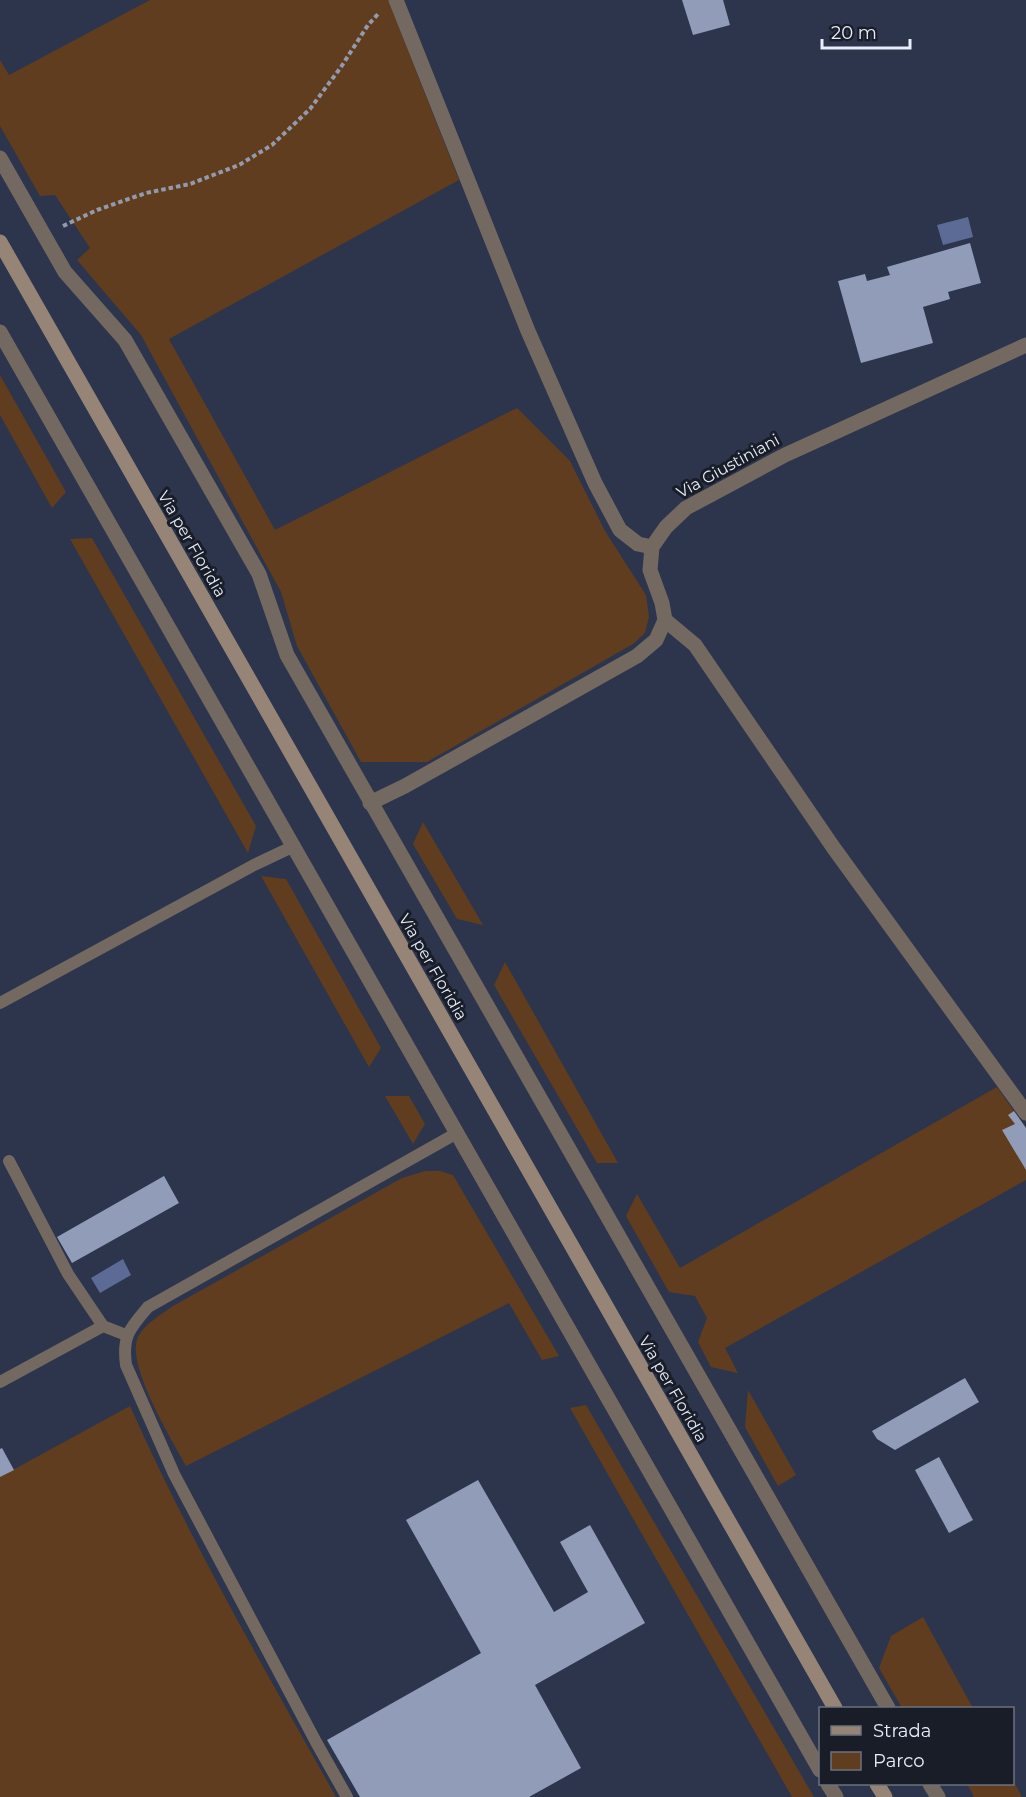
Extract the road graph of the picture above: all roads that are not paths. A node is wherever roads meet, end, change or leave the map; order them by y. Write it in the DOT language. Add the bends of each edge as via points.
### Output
graph roads {
  1 [pos="390,4"];
  2 [pos="0,158"];
  3 [pos="0,242"];
  4 [pos="0,332"];
  5 [pos="1026,345"];
  6 [pos="652,547"];
  7 [pos="665,621"];
  8 [pos="370,803"];
  9 [pos="292,847"];
  10 [pos="0,1003"];
  11 [pos="1026,1113"];
  12 [pos="457,1133"];
  13 [pos="9,1161"];
  14 [pos="103,1326"];
  15 [pos="126,1335"];
  16 [pos="0,1382"];
  17 [pos="834,1707"];
  18 [pos="887,1707"];
  19 [pos="819,1768"];
  20 [pos="347,1797"];
  1 -- 6 [label="street" via="595,483 620,530 638,544"];
  2 -- 8 [label="street" via="65,272 125,340 259,574 287,655"];
  3 -- 17 [label="main road, Via per Floridia"];
  4 -- 9 [label="street"];
  5 -- 6 [label="street, Via Giustiniani" via="785,455 686,508 666,526"];
  6 -- 7 [label="street" via="650,570"];
  7 -- 8 [label="street" via="656,640 637,656"];
  7 -- 11 [label="street" via="694,645"];
  8 -- 18 [label="street"];
  9 -- 10 [label="lane"];
  9 -- 12 [label="street"];
  12 -- 15 [label="lane" via="148,1307"];
  12 -- 19 [label="street"];
  13 -- 14 [label="lane" via="68,1274"];
  14 -- 15 [label="lane"];
  14 -- 16 [label="lane"];
  15 -- 20 [label="lane" via="126,1365 174,1474"];
}
